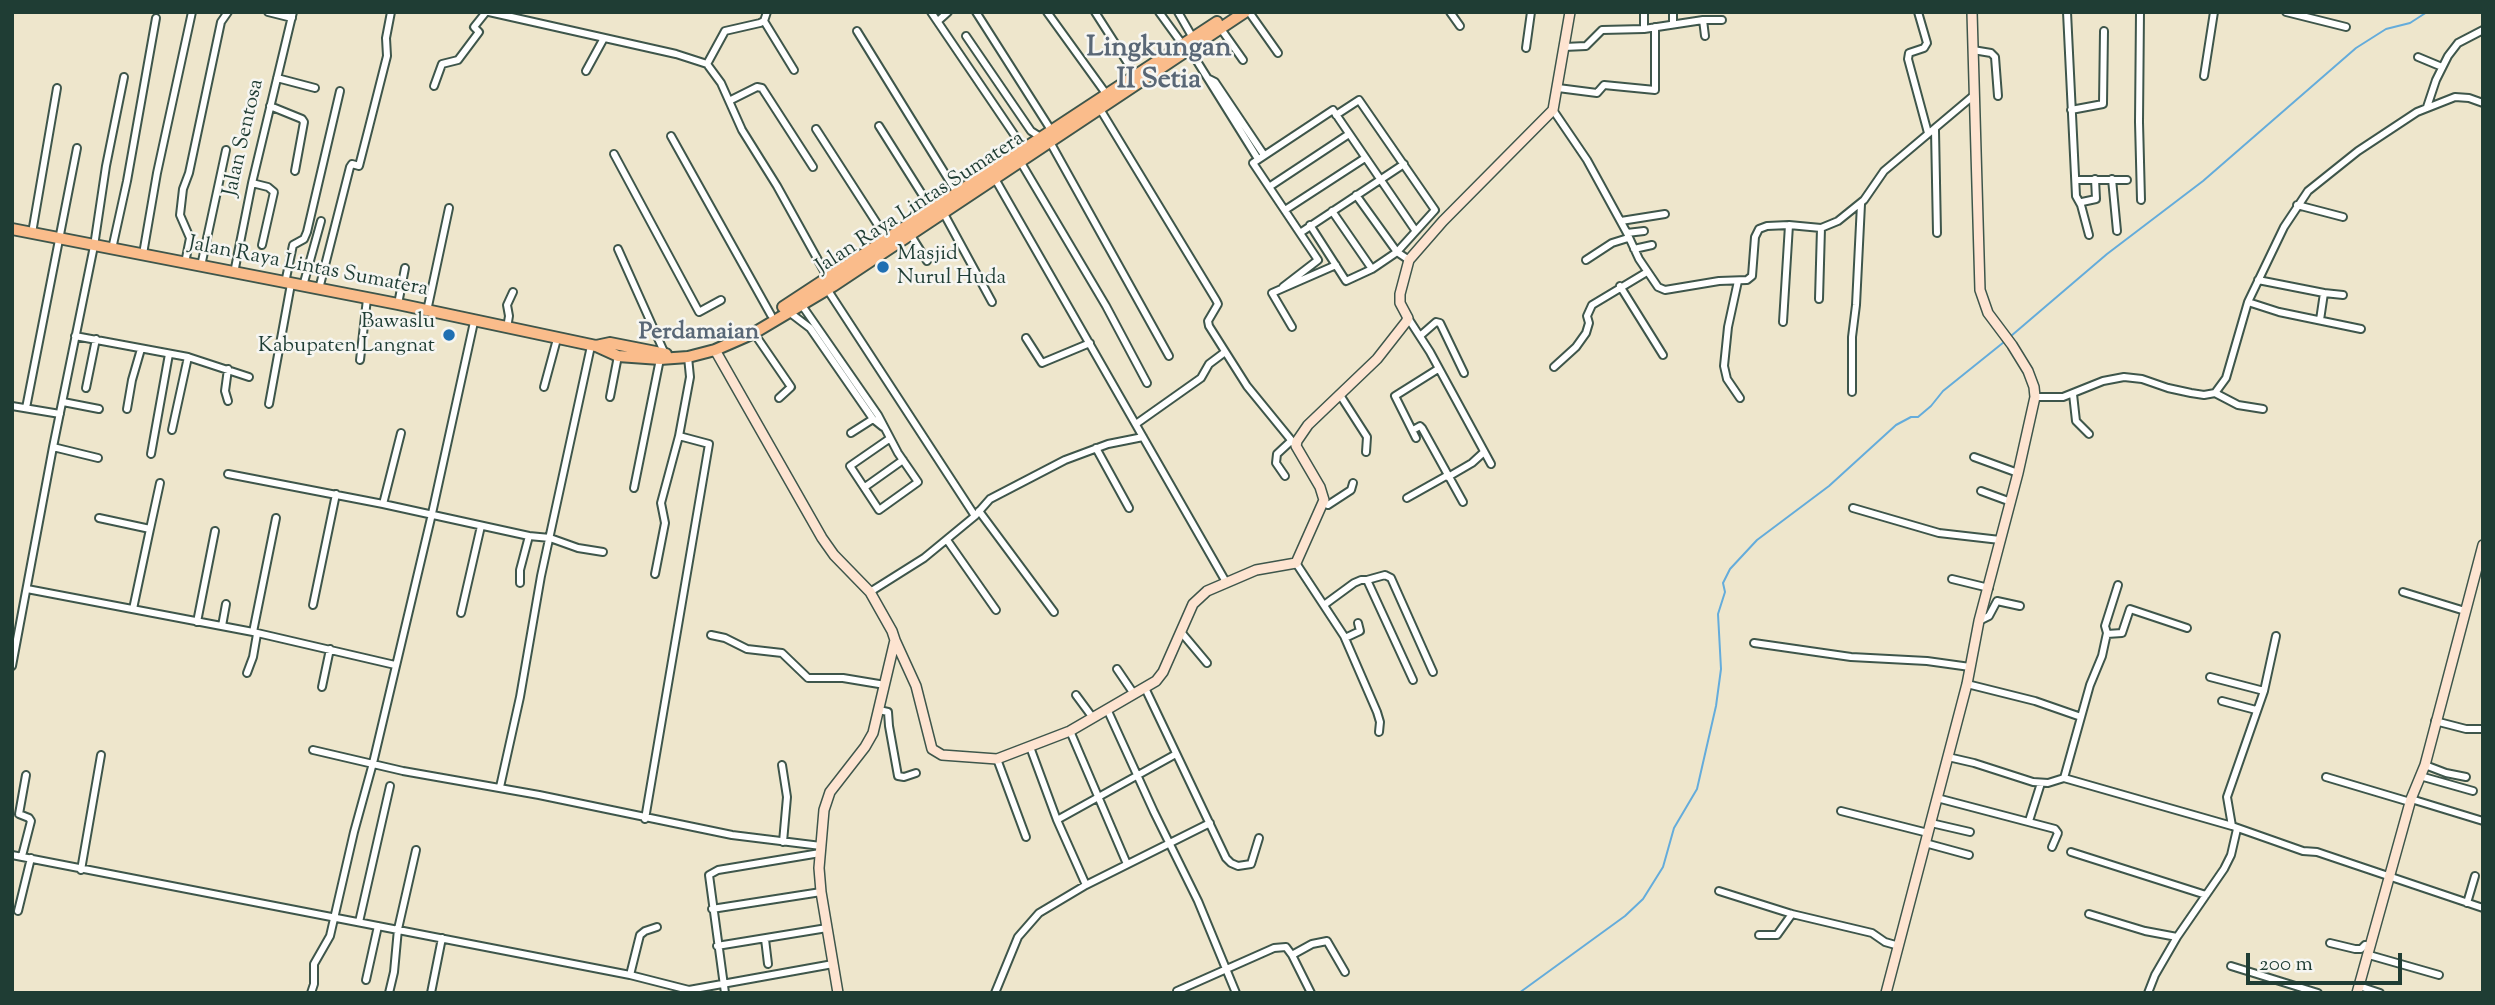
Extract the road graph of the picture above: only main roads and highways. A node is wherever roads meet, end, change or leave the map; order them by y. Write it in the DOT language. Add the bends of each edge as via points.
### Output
graph roads {
  1 [pos="1232,12"];
  2 [pos="1247,12"];
  3 [pos="1186,48"];
  4 [pos="1046,140"];
  5 [pos="993,175"];
  6 [pos="938,211"];
  7 [pos="12,229"];
  8 [pos="830,284"];
  9 [pos="594,346"];
  10 [pos="662,357"];
  1 -- 3 [label="highway, Jalan Raya Lintas Sumatera" via="1193,38"];
  2 -- 3 [label="highway, Jalan Raya Lintas Sumatera"];
  3 -- 4 [label="highway, Jalan Raya Lintas Sumatera" via="1100,109"];
  3 -- 4 [label="highway, Jalan Raya Lintas Sumatera" via="1051,130"];
  4 -- 5 [label="highway, Jalan Raya Lintas Sumatera"];
  4 -- 5 [label="highway, Jalan Raya Lintas Sumatera" via="1024,149"];
  5 -- 6 [label="highway, Jalan Raya Lintas Sumatera"];
  5 -- 6 [label="highway, Jalan Raya Lintas Sumatera" via="957,193"];
  6 -- 8 [label="highway, Jalan Raya Lintas Sumatera"];
  6 -- 8 [label="highway, Jalan Raya Lintas Sumatera" via="887,239"];
  7 -- 9 [label="highway, Jalan Raya Lintas Sumatera"];
  8 -- 10 [label="highway, Jalan Raya Lintas Sumatera" via="713,347"];
  8 -- 10 [label="highway, Jalan Raya Lintas Sumatera" via="754,333 715,350"];
  9 -- 10 [label="highway, Jalan Raya Lintas Sumatera" via="618,356"];
  9 -- 10 [label="highway, Jalan Raya Lintas Sumatera" via="610,343"];
}
